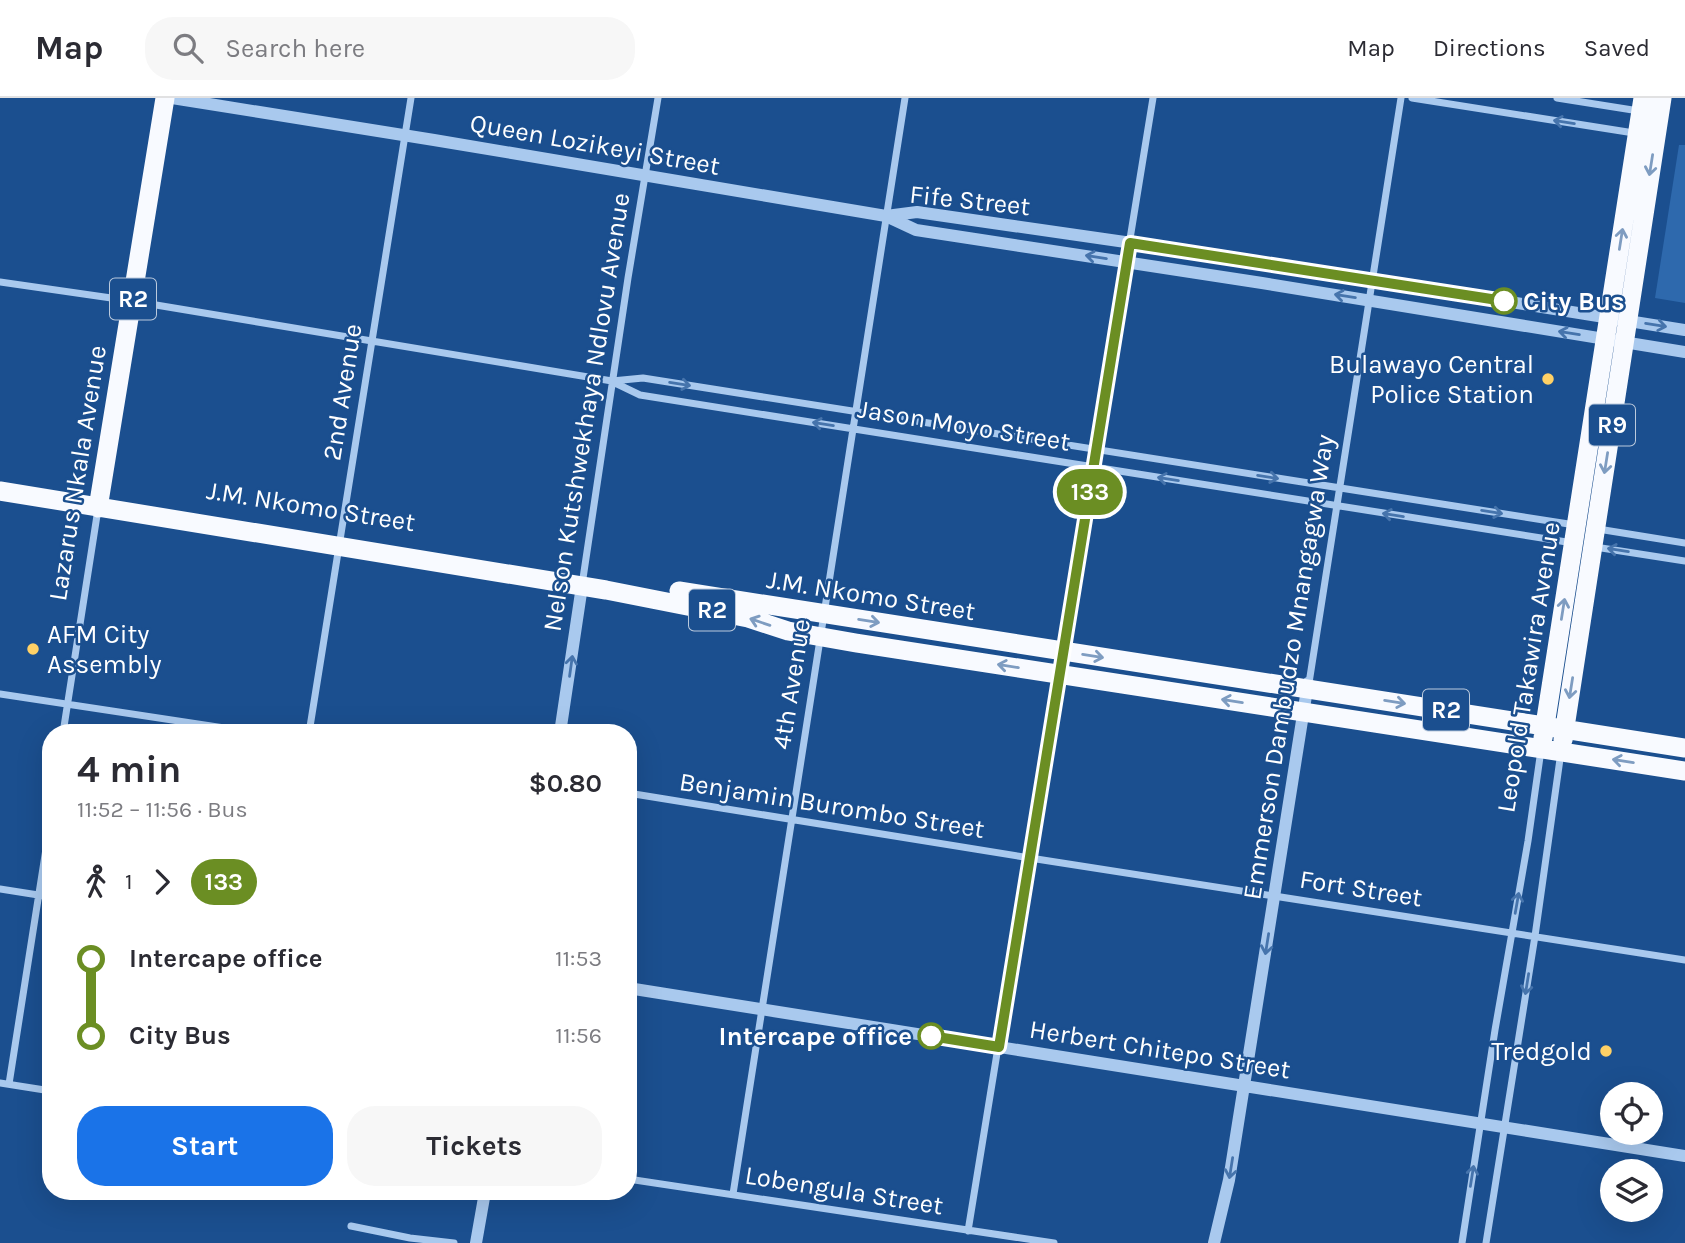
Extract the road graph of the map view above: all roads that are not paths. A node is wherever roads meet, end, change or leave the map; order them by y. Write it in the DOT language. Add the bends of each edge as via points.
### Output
graph roads {
  1 [pos="165,98"];
  2 [pos="172,98"];
  3 [pos="411,98"];
  4 [pos="658,98"];
  5 [pos="905,98"];
  6 [pos="1153,98"];
  7 [pos="1401,98"];
  8 [pos="1412,98"];
  9 [pos="1557,98"];
  10 [pos="1651,106"];
  11 [pos="405,135"];
  12 [pos="1646,135"];
  13 [pos="645,176"];
  14 [pos="886,216"];
  15 [pos="1130,243"];
  16 [pos="1127,262"];
  17 [pos="1372,280"];
  18 [pos="0,282"];
  19 [pos="1369,300"];
  20 [pos="132,301"];
  21 [pos="1618,319"];
  22 [pos="1685,330"];
  23 [pos="372,341"];
  24 [pos="1615,341"];
  25 [pos="1685,352"];
  26 [pos="612,381"];
  27 [pos="855,411"];
  28 [pos="852,429"];
  29 [pos="1097,449"];
  30 [pos="1094,467"];
  31 [pos="1339,488"];
  32 [pos="0,491"];
  33 [pos="99,503"];
  34 [pos="1336,506"];
  35 [pos="1585,536"];
  36 [pos="340,542"];
  37 [pos="1685,543"];
  38 [pos="1685,561"];
  39 [pos="582,581"];
  40 [pos="823,614"];
  41 [pos="819,636"];
  42 [pos="1063,651"];
  43 [pos="1060,674"];
  44 [pos="1308,686"];
  45 [pos="0,694"];
  46 [pos="68,704"];
  47 [pos="1304,712"];
  48 [pos="65,724"];
  49 [pos="199,724"];
  50 [pos="310,724"];
  51 [pos="561,724"];
  52 [pos="1545,725"];
  53 [pos="1565,728"];
  54 [pos="1685,748"];
  55 [pos="1542,749"];
  56 [pos="1562,751"];
  57 [pos="1685,771"];
  58 [pos="637,794"];
  59 [pos="791,819"];
  60 [pos="1030,858"];
  61 [pos="42,871"];
  62 [pos="0,889"];
  63 [pos="38,895"];
  64 [pos="42,896"];
  65 [pos="1275,896"];
  66 [pos="1512,933"];
  67 [pos="1535,936"];
  68 [pos="1685,960"];
  69 [pos="637,989"];
  70 [pos="762,1009"];
  71 [pos="999,1047"];
  72 [pos="4,1084"];
  73 [pos="1244,1086"];
  74 [pos="42,1090"];
  75 [pos="1480,1123"];
  76 [pos="1504,1127"];
  77 [pos="1685,1156"];
  78 [pos="637,1180"];
  79 [pos="733,1194"];
  80 [pos="484,1200"];
  81 [pos="351,1226"];
  82 [pos="968,1231"];
  83 [pos="454,1243"];
  84 [pos="476,1243"];
  85 [pos="1054,1243"];
  86 [pos="1214,1243"];
  87 [pos="1462,1243"];
  88 [pos="1486,1243"];
  1 -- 20 [label="highway, Lazarus Nkala Avenue / R2"];
  2 -- 11 [label="street, Queen Lozikeyi Street"];
  3 -- 11 [label="street, 2nd Avenue"];
  4 -- 13 [label="street, Nelson Kutshwekhaya Ndlovu Avenue"];
  5 -- 14 [label="street, 4th Avenue"];
  6 -- 15 [label="street"];
  7 -- 17 [label="street, Emmerson Dambudzo Mnangagwa Way"];
  12 -- 8 [label="street, one-way"];
  9 -- 10 [label="street"];
  10 -- 12 [label="highway, Leopold Takawira Avenue / R9"];
  11 -- 13 [label="street, Queen Lozikeyi Street"];
  11 -- 23 [label="street, 2nd Avenue"];
  12 -- 21 [label="highway, Leopold Takawira Avenue / R9"];
  13 -- 14 [label="street, Queen Lozikeyi Street"];
  13 -- 26 [label="street, Nelson Kutshwekhaya Ndlovu Avenue"];
  14 -- 15 [label="street, Fife Street" via="917,212"];
  16 -- 14 [label="street, Fife Street, one-way" via="916,230"];
  14 -- 27 [label="street, 4th Avenue"];
  15 -- 16 [label="street"];
  15 -- 17 [label="street, Fife Street"];
  19 -- 16 [label="street, Fife Street, one-way"];
  16 -- 29 [label="street"];
  17 -- 19 [label="street, Emmerson Dambudzo Mnangagwa Way"];
  17 -- 21 [label="street, Fife Street"];
  18 -- 20 [label="street, Jason Moyo Street"];
  24 -- 19 [label="street, Fife Street, one-way"];
  19 -- 31 [label="street, Emmerson Dambudzo Mnangagwa Way"];
  20 -- 23 [label="street, Jason Moyo Street"];
  20 -- 33 [label="highway, Lazarus Nkala Avenue / R2"];
  21 -- 22 [label="street, Fife Street, one-way"];
  21 -- 24 [label="highway, Leopold Takawira Avenue / R9"];
  23 -- 26 [label="street, Jason Moyo Street"];
  23 -- 36 [label="street, 2nd Avenue"];
  24 -- 25 [label="street, Fife Street"];
  24 -- 35 [label="highway, Leopold Takawira Avenue / R9"];
  26 -- 27 [label="street, Jason Moyo Street, one-way" via="643,377"];
  28 -- 26 [label="street, Jason Moyo Street, one-way" via="639,395"];
  26 -- 39 [label="street, Nelson Kutshwekhaya Ndlovu Avenue"];
  27 -- 28 [label="street, 4th Avenue"];
  27 -- 29 [label="street, Jason Moyo Street"];
  28 -- 30 [label="street, Jason Moyo Street"];
  28 -- 40 [label="street, 4th Avenue"];
  29 -- 30 [label="street"];
  29 -- 31 [label="street, Jason Moyo Street, one-way"];
  34 -- 30 [label="street, Jason Moyo Street, one-way"];
  30 -- 42 [label="street"];
  31 -- 34 [label="street, Emmerson Dambudzo Mnangagwa Way"];
  31 -- 35 [label="street, Jason Moyo Street, one-way"];
  32 -- 33 [label="highway, J.M. Nkomo Street"];
  33 -- 36 [label="highway, J.M. Nkomo Street / R2"];
  33 -- 46 [label="street, Lazarus Nkala Avenue"];
  35 -- 34 [label="street, Jason Moyo Street, one-way"];
  34 -- 44 [label="street, Emmerson Dambudzo Mnangagwa Way"];
  35 -- 37 [label="street, Jason Moyo Street"];
  38 -- 35 [label="street, Jason Moyo Street, one-way"];
  52 -- 35 [label="highway, Leopold Takawira Avenue / R9, one-way"];
  35 -- 53 [label="highway, Leopold Takawira Avenue / R9, one-way"];
  36 -- 39 [label="highway, J.M. Nkomo Street / R2"];
  36 -- 50 [label="street, 2nd Avenue"];
  39 -- 40 [label="highway, J.M. Nkomo Street / R2"];
  41 -- 39 [label="highway, J.M. Nkomo Street / R2, one-way"];
  51 -- 39 [label="street, Nelson Kutshwekhaya Ndlovu Avenue, one-way"];
  40 -- 41 [label="street, 4th Avenue"];
  40 -- 42 [label="highway, J.M. Nkomo Street / R2, one-way"];
  43 -- 41 [label="highway, J.M. Nkomo Street / R2, one-way"];
  41 -- 59 [label="street, 4th Avenue"];
  42 -- 43 [label="street"];
  42 -- 44 [label="highway, J.M. Nkomo Street / R2, one-way"];
  47 -- 43 [label="highway, J.M. Nkomo Street / R2, one-way"];
  43 -- 60 [label="street"];
  44 -- 47 [label="street, Emmerson Dambudzo Mnangagwa Way"];
  44 -- 52 [label="highway, J.M. Nkomo Street / R2, one-way"];
  45 -- 46 [label="street"];
  46 -- 48 [label="street, Lazarus Nkala Avenue"];
  46 -- 49 [label="street"];
  47 -- 55 [label="highway, J.M. Nkomo Street / R2"];
  47 -- 65 [label="street, Emmerson Dambudzo Mnangagwa Way"];
  52 -- 53 [label="highway, J.M. Nkomo Street / R2"];
  52 -- 55 [label="highway, Leopold Takawira Avenue / R9"];
  53 -- 54 [label="highway, J.M. Nkomo Street / R2"];
  53 -- 56 [label="highway, Leopold Takawira Avenue / R9"];
  55 -- 56 [label="highway, J.M. Nkomo Street / R2"];
  66 -- 55 [label="street, Leopold Takawira Avenue, one-way"];
  57 -- 56 [label="highway, J.M. Nkomo Street / R2, one-way"];
  56 -- 67 [label="street, Leopold Takawira Avenue"];
  58 -- 59 [label="street, Benjamin Burombo Street"];
  59 -- 60 [label="street, Benjamin Burombo Street"];
  59 -- 70 [label="street, 4th Avenue"];
  60 -- 65 [label="street, Fort Street"];
  60 -- 71 [label="street"];
  61 -- 63 [label="street"];
  62 -- 63 [label="street"];
  63 -- 64 [label="street"];
  63 -- 72 [label="street"];
  65 -- 66 [label="street, Fort Street"];
  65 -- 73 [label="street, Emmerson Dambudzo Mnangagwa Way, one-way"];
  66 -- 67 [label="street, Fort Street"];
  66 -- 75 [label="street, Leopold Takawira Avenue"];
  67 -- 68 [label="street, Fort Street"];
  67 -- 76 [label="street, Leopold Takawira Avenue, one-way"];
  69 -- 70 [label="street, Herbert Chitepo Street"];
  70 -- 71 [label="street, Herbert Chitepo Street"];
  70 -- 79 [label="street, 4th Avenue"];
  71 -- 73 [label="street, Herbert Chitepo Street"];
  71 -- 82 [label="street"];
  72 -- 74 [label="street"];
  73 -- 75 [label="street, Herbert Chitepo Street"];
  73 -- 86 [label="street, Emmerson Dambudzo Mnangagwa Way, one-way"];
  75 -- 76 [label="street, Herbert Chitepo Street"];
  87 -- 75 [label="street, Leopold Takawira Avenue, one-way"];
  76 -- 77 [label="street, Herbert Chitepo Street"];
  76 -- 88 [label="street, Leopold Takawira Avenue"];
  78 -- 79 [label="street, Lobengula Street"];
  79 -- 82 [label="street, Lobengula Street"];
  80 -- 84 [label="street"];
  81 -- 83 [label="street"];
  82 -- 85 [label="street, Lobengula Street"];
}
